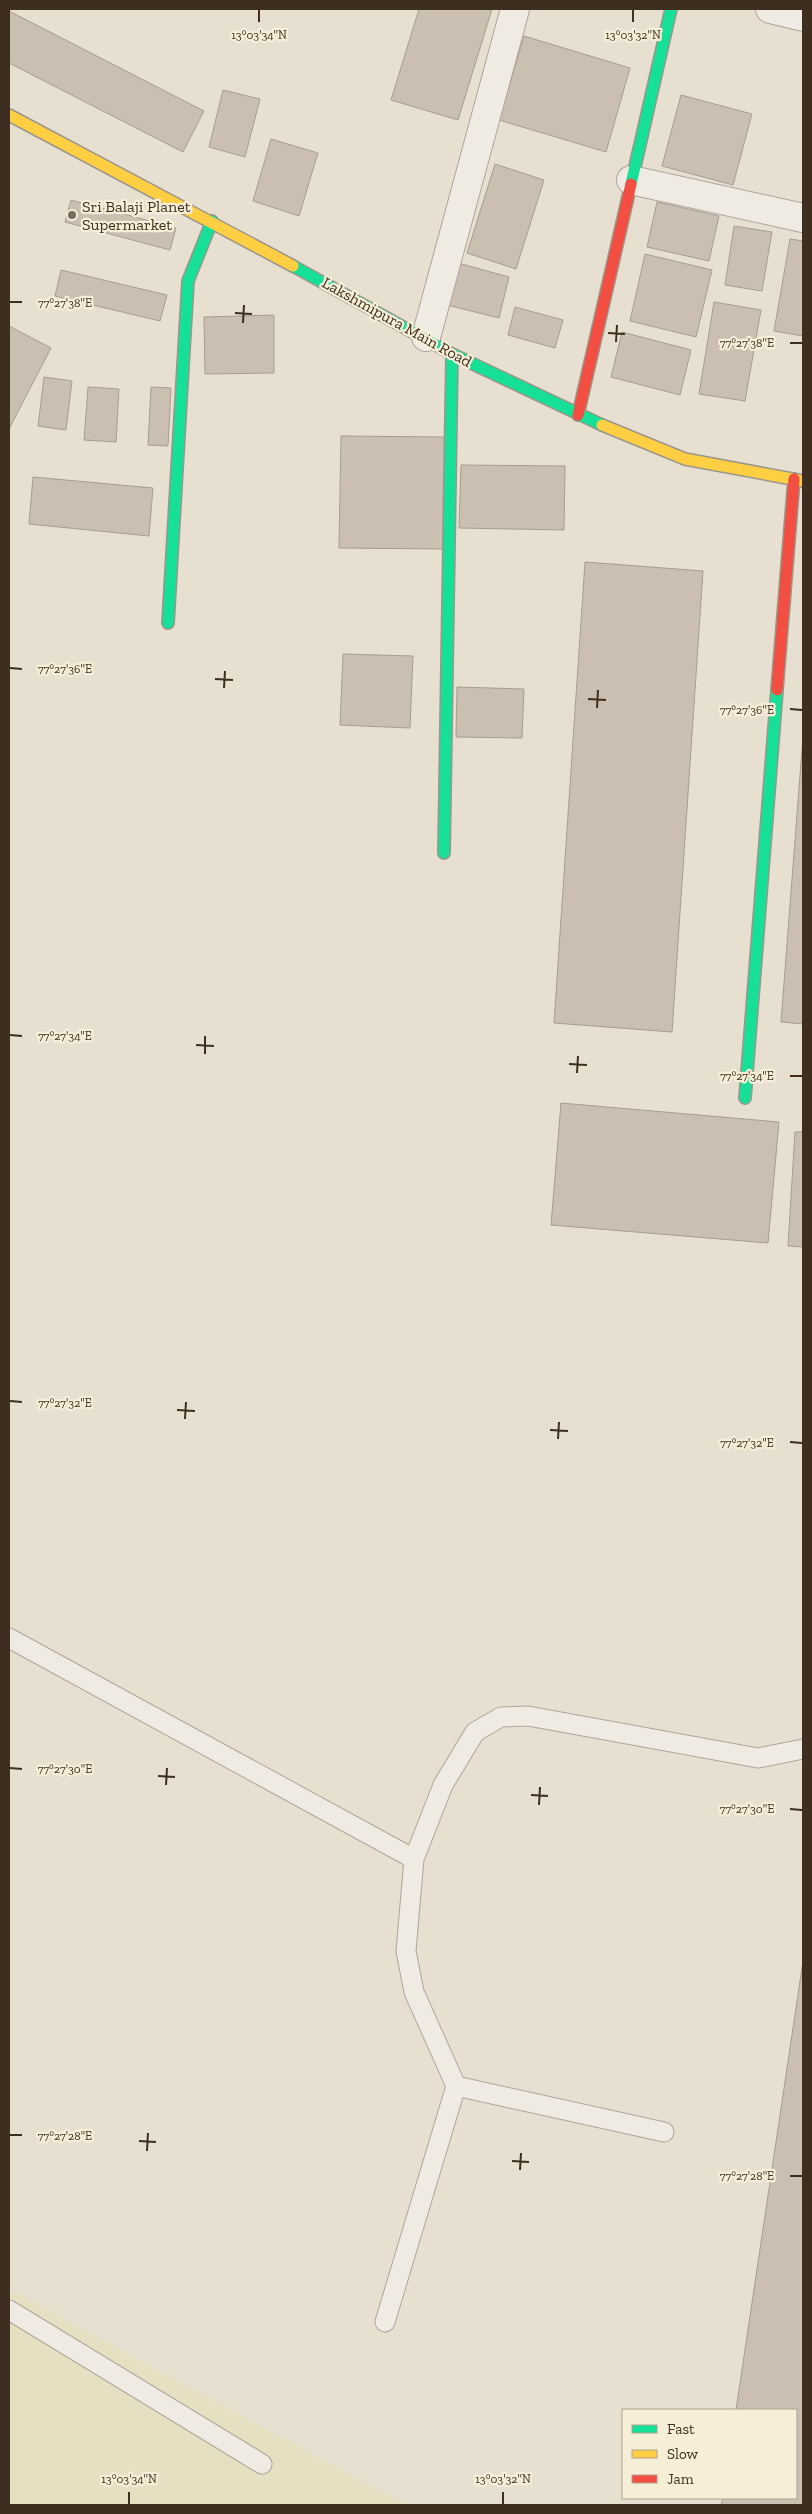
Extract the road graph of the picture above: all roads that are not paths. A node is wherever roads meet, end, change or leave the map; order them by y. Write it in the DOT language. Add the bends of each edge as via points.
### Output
graph roads {
  1 [pos="515,9"];
  2 [pos="671,9"];
  3 [pos="770,9"];
  4 [pos="803,17"];
  5 [pos="9,114"];
  6 [pos="631,180"];
  7 [pos="803,218"];
  8 [pos="212,221"];
  9 [pos="426,337"];
  10 [pos="452,354"];
  11 [pos="578,415"];
  12 [pos="798,480"];
  13 [pos="168,623"];
  14 [pos="444,853"];
  15 [pos="745,1098"];
  16 [pos="9,1638"];
  17 [pos="803,1749"];
  18 [pos="414,1859"];
  19 [pos="456,2086"];
  20 [pos="664,2132"];
  21 [pos="9,2310"];
  22 [pos="385,2322"];
  23 [pos="262,2464"];
  1 -- 9 [label="street"];
  2 -- 6 [label="street"];
  3 -- 4 [label="street"];
  5 -- 8 [label="street, Lakshmipura Main Road"];
  6 -- 7 [label="street"];
  6 -- 11 [label="street"];
  8 -- 9 [label="street, Lakshmipura Main Road"];
  8 -- 13 [label="street" via="188,281"];
  9 -- 10 [label="street, Lakshmipura Main Road"];
  10 -- 11 [label="street, Lakshmipura Main Road"];
  10 -- 14 [label="street"];
  11 -- 12 [label="street, Lakshmipura Main Road" via="685,459"];
  12 -- 15 [label="street"];
  16 -- 18 [label="lane"];
  17 -- 18 [label="lane" via="758,1758 528,1716 501,1717 475,1732 443,1785"];
  18 -- 19 [label="lane" via="406,1951 414,1992"];
  19 -- 20 [label="lane"];
  19 -- 22 [label="lane"];
  21 -- 23 [label="lane"];
}
